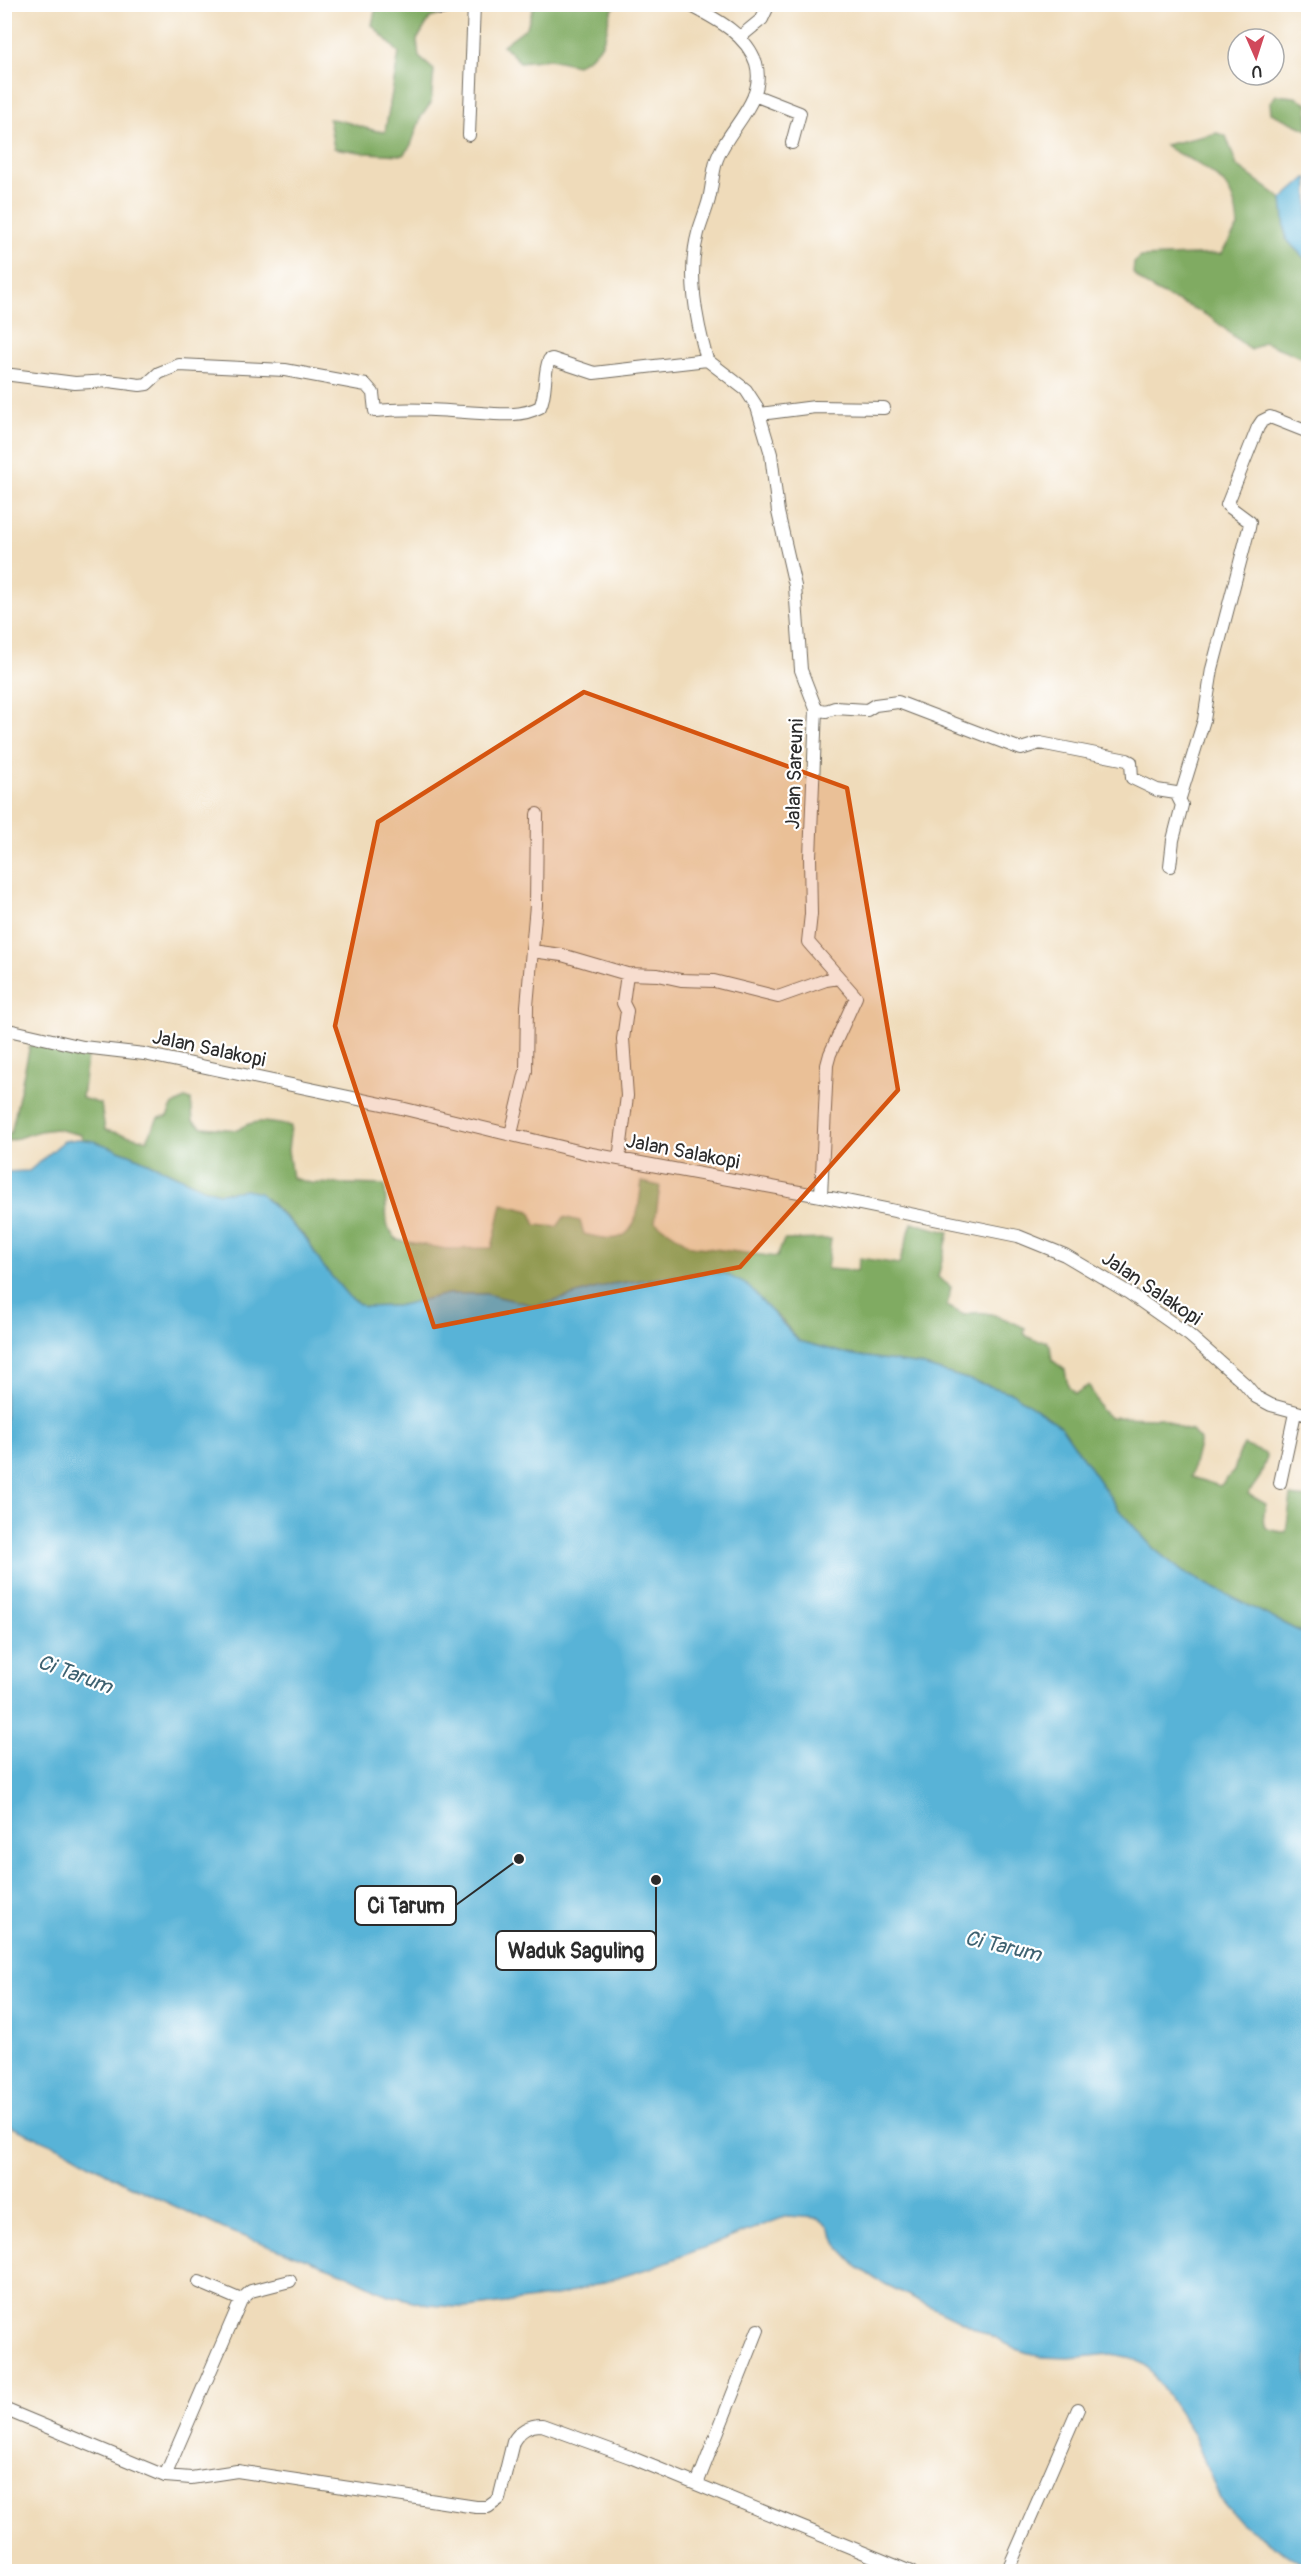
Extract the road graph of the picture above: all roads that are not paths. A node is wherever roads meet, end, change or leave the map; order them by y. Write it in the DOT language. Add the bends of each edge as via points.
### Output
graph roads {
  1 [pos="426,4"];
  2 [pos="469,4"];
  3 [pos="474,4"];
  4 [pos="688,4"];
  5 [pos="769,4"];
  6 [pos="740,37"];
  7 [pos="754,95"];
  8 [pos="469,135"];
  9 [pos="792,143"];
  10 [pos="707,360"];
  11 [pos="4,374"];
  12 [pos="884,408"];
  13 [pos="760,414"];
  14 [pos="1308,432"];
  15 [pos="816,709"];
  16 [pos="1180,798"];
  17 [pos="537,814"];
  18 [pos="1170,866"];
  19 [pos="532,951"];
  20 [pos="627,974"];
  21 [pos="839,978"];
  22 [pos="4,1029"];
  23 [pos="511,1134"];
  24 [pos="619,1159"];
  25 [pos="821,1196"];
  26 [pos="1295,1413"];
  27 [pos="1308,1416"];
  28 [pos="1280,1483"];
  29 [pos="290,2281"];
  30 [pos="199,2282"];
  31 [pos="241,2300"];
  32 [pos="758,2330"];
  33 [pos="4,2409"];
  34 [pos="1078,2409"];
  35 [pos="165,2476"];
  36 [pos="697,2484"];
  37 [pos="911,2571"];
  38 [pos="1007,2571"];
  1 -- 2 [label="street" via="440,9"];
  3 -- 8 [label="street"];
  4 -- 6 [label="street"];
  5 -- 6 [label="street" via="762,19"];
  6 -- 7 [label="street" via="756,63"];
  7 -- 9 [label="street" via="800,113"];
  7 -- 10 [label="street" via="716,162 709,202 697,235 694,304"];
  10 -- 11 [label="street" via="594,373 552,359 547,366 540,407 501,415 375,411 373,393 366,385 285,370 179,365 140,385 109,381 75,383"];
  10 -- 13 [label="street, Jalan Sareuni" via="746,390"];
  12 -- 13 [label="street" via="815,407"];
  13 -- 15 [label="street, Jalan Sareuni" via="795,586 801,670"];
  14 -- 16 [label="street" via="1270,417 1262,421 1227,505 1250,522 1212,669 1204,720"];
  15 -- 16 [label="street" via="867,710 898,702 1021,749 1040,743 1127,760 1131,762 1132,778 1157,790 1176,793"];
  15 -- 21 [label="street, Jalan Sareuni" via="808,942"];
  16 -- 18 [label="street"];
  17 -- 19 [label="street" via="537,905"];
  19 -- 20 [label="street" via="562,955"];
  19 -- 23 [label="street" via="526,1071"];
  20 -- 21 [label="street" via="714,981 778,997"];
  20 -- 24 [label="street" via="623,1040 627,1096"];
  21 -- 25 [label="street, Jalan Sareuni" via="856,998 827,1065"];
  22 -- 23 [label="street, Jalan Salakopi" via="83,1047 144,1054"];
  23 -- 24 [label="street, Jalan Salakopi"];
  24 -- 25 [label="street, Jalan Salakopi"];
  25 -- 26 [label="street, Jalan Salakopi" via="1018,1236 1065,1255 1189,1335 1256,1397"];
  26 -- 27 [label="street, Jalan Salakopi"];
  26 -- 28 [label="street"];
  29 -- 31 [label="street" via="251,2291"];
  30 -- 31 [label="street"];
  31 -- 35 [label="street"];
  32 -- 36 [label="street"];
  33 -- 35 [label="street"];
  34 -- 38 [label="street"];
  35 -- 36 [label="street" via="191,2478 237,2471 411,2499 488,2507 501,2495 518,2434 533,2425 542,2425"];
  36 -- 37 [label="street"];
}
